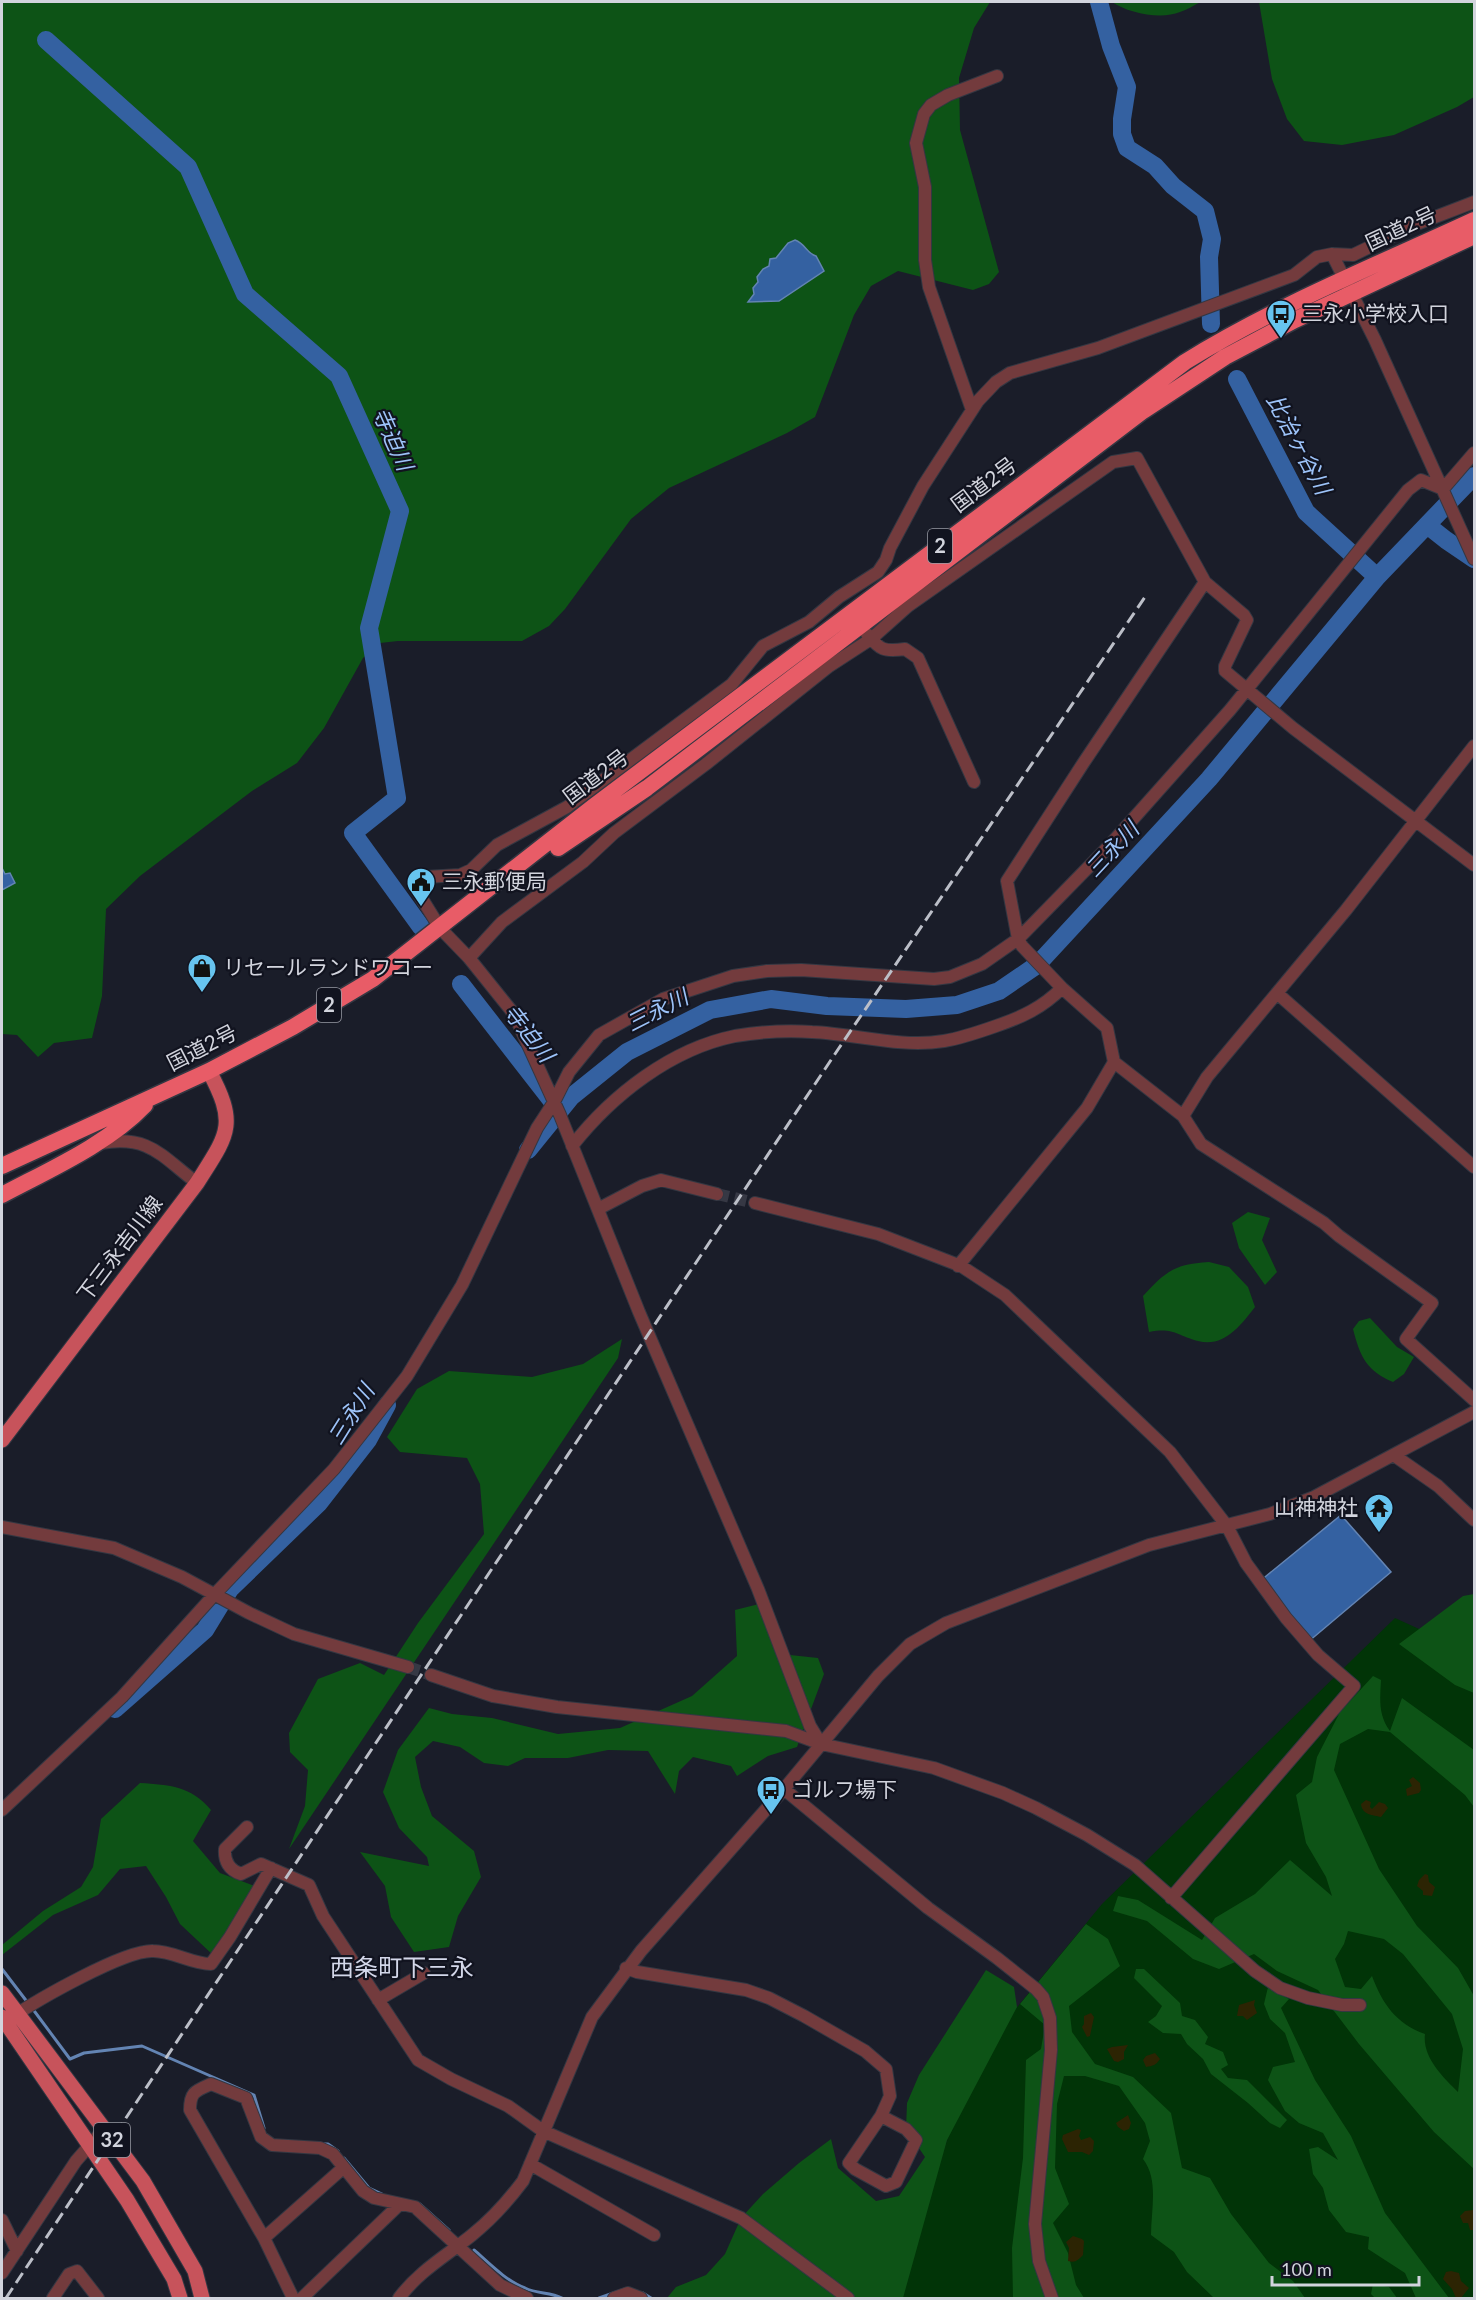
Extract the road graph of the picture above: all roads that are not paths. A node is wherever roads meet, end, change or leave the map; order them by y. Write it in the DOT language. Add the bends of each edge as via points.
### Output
graph roads {
  1 [pos="997,76"];
  2 [pos="1474,202"];
  3 [pos="1474,220"];
  4 [pos="1474,236"];
  5 [pos="1332,254"];
  6 [pos="1347,287"];
  7 [pos="972,410"];
  8 [pos="1474,453"];
  9 [pos="1445,493"];
  10 [pos="1474,559"];
  11 [pos="1205,582"];
  12 [pos="868,635"];
  13 [pos="1248,691"];
  14 [pos="1474,746"];
  15 [pos="974,782"];
  16 [pos="1416,822"];
  17 [pos="1474,865"];
  18 [pos="440,928"];
  19 [pos="1020,942"];
  20 [pos="469,958"];
  21 [pos="1060,986"];
  22 [pos="1278,994"];
  23 [pos="1114,1062"];
  24 [pos="209,1071"];
  25 [pos="152,1098"];
  26 [pos="554,1102"];
  27 [pos="1183,1116"];
  28 [pos="65,1137"];
  29 [pos="92,1144"];
  30 [pos="572,1146"];
  31 [pos="2,1154"];
  32 [pos="2,1166"];
  33 [pos="1474,1167"];
  34 [pos="197,1183"];
  35 [pos="2,1194"];
  36 [pos="717,1194"];
  37 [pos="755,1203"];
  38 [pos="598,1209"];
  39 [pos="958,1266"];
  40 [pos="1474,1400"];
  41 [pos="1474,1412"];
  42 [pos="2,1440"];
  43 [pos="1395,1456"];
  44 [pos="1474,1520"];
  45 [pos="1227,1526"];
  46 [pos="2,1527"];
  47 [pos="217,1596"];
  48 [pos="408,1667"];
  49 [pos="431,1675"];
  50 [pos="821,1744"];
  51 [pos="784,1789"];
  52 [pos="2,1810"];
  53 [pos="248,1827"];
  54 [pos="271,1868"];
  55 [pos="1172,1898"];
  56 [pos="626,1968"];
  57 [pos="424,1973"];
  58 [pos="2,1993"];
  59 [pos="378,2000"];
  60 [pos="1360,2005"];
  61 [pos="17,2013"];
  62 [pos="881,2116"];
  63 [pos="104,2129"];
  64 [pos="543,2131"];
  65 [pos="89,2147"];
  66 [pos="530,2164"];
  67 [pos="344,2168"];
  68 [pos="400,2205"];
  69 [pos="2,2220"];
  70 [pos="654,2235"];
  71 [pos="264,2238"];
  72 [pos="456,2246"];
  73 [pos="17,2252"];
  74 [pos="2,2272"];
  75 [pos="53,2298"];
  76 [pos="98,2298"];
  77 [pos="180,2298"];
  78 [pos="202,2298"];
  79 [pos="293,2298"];
  80 [pos="302,2298"];
  81 [pos="399,2298"];
  82 [pos="527,2298"];
  83 [pos="614,2298"];
  84 [pos="641,2298"];
  85 [pos="848,2298"];
  86 [pos="1052,2298"];
  1 -- 7 [label="street" via="932,105 924,114 915,143 925,187 929,287"];
  2 -- 5 [label="street" via="1353,255"];
  3 -- 6 [label="highway, 国道2号 / 2"];
  4 -- 6 [label="highway, 国道2号 / 2"];
  5 -- 6 [label="street"];
  5 -- 7 [label="street" via="1317,257 1294,275 1180,319 1010,373 996,382"];
  6 -- 9 [label="street"];
  6 -- 18 [label="highway, 国道2号 / 2" via="1225,357 1143,411 647,788"];
  7 -- 18 [label="street" via="923,486 878,572 842,601 763,646 732,684 567,807 497,845 471,870 417,880 417,894"];
  8 -- 9 [label="street"];
  9 -- 10 [label="street"];
  9 -- 13 [label="street" via="1421,480 1408,490"];
  11 -- 12 [label="street" via="1137,458 1113,462"];
  11 -- 13 [label="street" via="1247,620 1225,666"];
  11 -- 19 [label="street" via="1007,881"];
  12 -- 15 [label="street" via="878,648 905,649 918,658"];
  12 -- 20 [label="street" via="614,833 583,862 502,921"];
  13 -- 16 [label="street"];
  13 -- 19 [label="street"];
  14 -- 16 [label="street"];
  16 -- 17 [label="street"];
  16 -- 22 [label="street"];
  18 -- 20 [label="street"];
  18 -- 24 [label="highway, 国道2号 / 2" via="373,979"];
  19 -- 21 [label="street"];
  19 -- 26 [label="street" via="950,977 767,971 733,976 663,999 598,1035 570,1072"];
  20 -- 26 [label="street" via="514,1014"];
  21 -- 23 [label="street" via="1107,1028"];
  21 -- 30 [label="street" via="1029,1015 942,1041 897,1042 812,1032 756,1034 720,1041 686,1053 625,1091"];
  22 -- 27 [label="street" via="1207,1077"];
  22 -- 33 [label="street"];
  23 -- 27 [label="street"];
  23 -- 39 [label="street" via="1087,1108"];
  24 -- 25 [label="highway, 国道2号 / 2"];
  24 -- 34 [label="main road, 下三永吉川線" via="226,1106 227,1125 221,1145"];
  25 -- 28 [label="highway, 国道2号 / 2"];
  25 -- 29 [label="highway" via="128,1123"];
  26 -- 30 [label="street"];
  26 -- 47 [label="street" via="537,1128 462,1285 407,1376 334,1469"];
  27 -- 40 [label="street" via="1201,1144 1324,1222 1432,1303 1406,1339"];
  28 -- 31 [label="highway"];
  28 -- 32 [label="highway, 国道2号 / 2"];
  29 -- 34 [label="street" via="146,1144"];
  29 -- 35 [label="highway"];
  30 -- 38 [label="street"];
  34 -- 42 [label="main road, 下三永吉川線"];
  36 -- 38 [label="street" via="661,1180"];
  37 -- 39 [label="street" via="878,1234"];
  38 -- 50 [label="street" via="758,1589 810,1726"];
  39 -- 45 [label="street" via="1013,1302 1170,1452"];
  41 -- 43 [label="street"];
  43 -- 44 [label="street" via="1438,1486"];
  43 -- 45 [label="street" via="1314,1497"];
  45 -- 50 [label="street" via="1149,1545 946,1623 910,1644"];
  45 -- 55 [label="street" via="1246,1563 1286,1618 1318,1655 1354,1686"];
  46 -- 47 [label="street" via="114,1548"];
  47 -- 48 [label="street" via="294,1634"];
  47 -- 52 [label="street" via="122,1697"];
  49 -- 50 [label="street" via="493,1696 557,1707 786,1731"];
  50 -- 51 [label="street"];
  50 -- 55 [label="street" via="934,1768 1011,1797 1087,1835 1135,1865"];
  51 -- 56 [label="street"];
  51 -- 86 [label="street" via="1042,1997 1050,2018 1051,2050 1035,2224 1039,2261"];
  53 -- 54 [label="street" via="225,1849 225,1860 241,1874 261,1864"];
  54 -- 59 [label="street" via="309,1885 323,1916"];
  54 -- 61 [label="street" via="211,1964 159,1951 142,1951"];
  55 -- 60 [label="street" via="1280,1988 1308,1998"];
  56 -- 62 [label="street" via="746,1990 769,1998 866,2051 886,2069 890,2096"];
  56 -- 64 [label="street" via="592,2017"];
  57 -- 59 [label="street"];
  58 -- 61 [label="main road, 32"];
  59 -- 64 [label="street" via="418,2060 508,2106"];
  61 -- 63 [label="main road, 32"];
  61 -- 65 [label="main road, 32"];
  62 -- 62 [label="street" via="906,2128 916,2140 896,2182 886,2186 849,2163"];
  63 -- 65 [label="street"];
  63 -- 78 [label="main road, 32" via="148,2191 195,2271"];
  64 -- 66 [label="street"];
  64 -- 85 [label="street" via="741,2218"];
  65 -- 73 [label="street"];
  65 -- 77 [label="main road, 32" via="128,2200 174,2279"];
  66 -- 70 [label="street"];
  66 -- 72 [label="street" via="507,2202"];
  67 -- 68 [label="street" via="363,2191"];
  67 -- 71 [label="street"];
  67 -- 71 [label="street" via="333,2154 320,2148 272,2145 261,2137 246,2098 210,2084 196,2090 189,2110"];
  68 -- 72 [label="street" via="415,2207"];
  68 -- 80 [label="street"];
  69 -- 73 [label="street"];
  71 -- 79 [label="street"];
  72 -- 81 [label="street" via="423,2271"];
  72 -- 82 [label="street" via="500,2284"];
  73 -- 74 [label="street"];
  75 -- 76 [label="street" via="69,2274 76,2271"];
  83 -- 84 [label="street" via="628,2293"];
}
